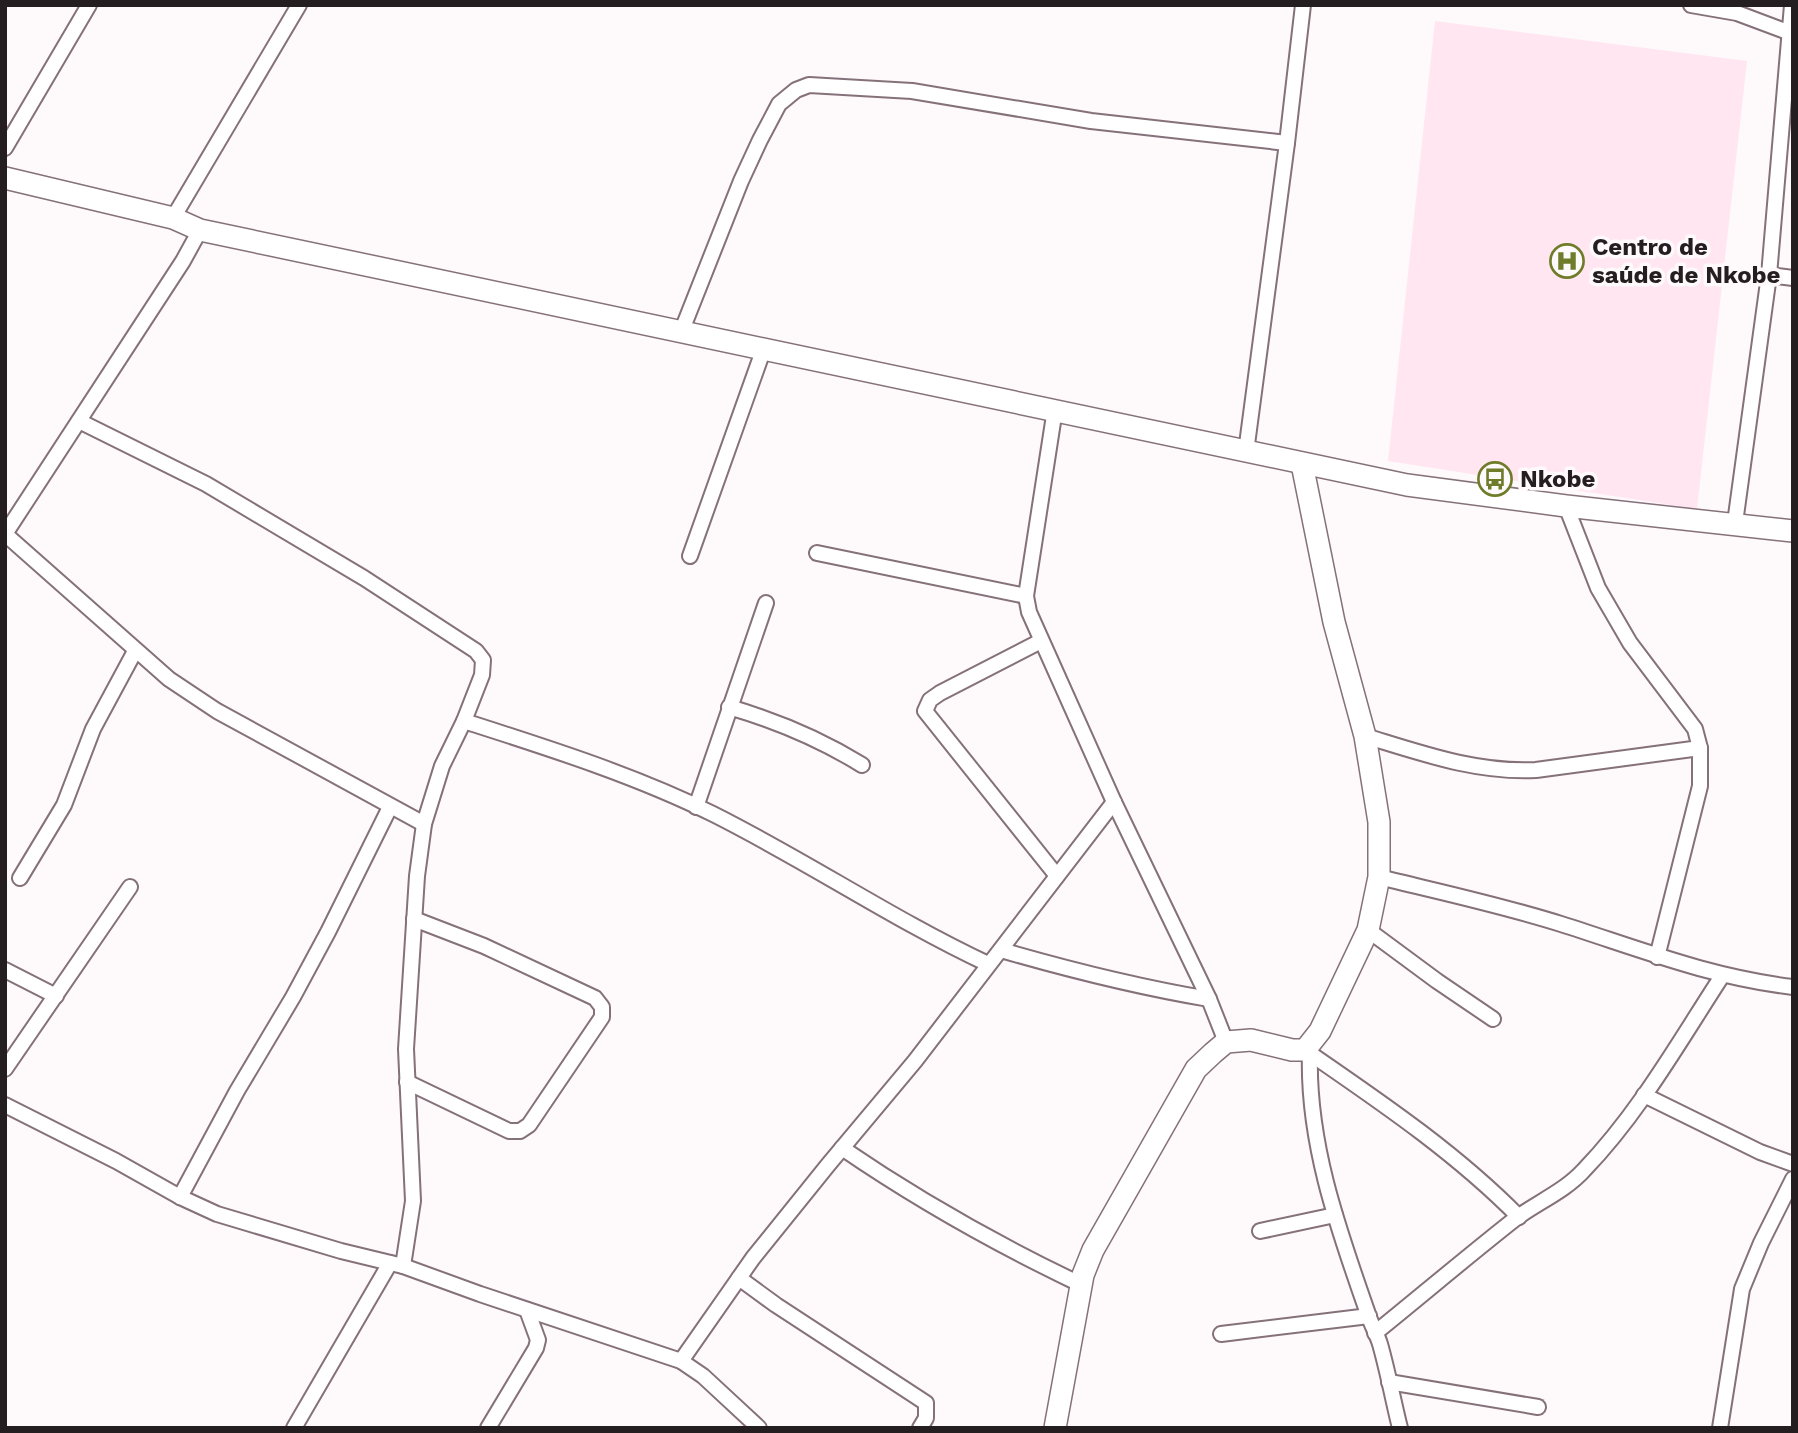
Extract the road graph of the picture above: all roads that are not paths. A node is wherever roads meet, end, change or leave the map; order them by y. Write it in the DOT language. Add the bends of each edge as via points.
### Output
graph roads {
  1 [pos="89,5"];
  2 [pos="299,5"];
  3 [pos="1303,5"];
  4 [pos="1691,5"];
  5 [pos="1792,12"];
  6 [pos="1791,34"];
  7 [pos="1287,144"];
  8 [pos="5,148"];
  9 [pos="5,178"];
  10 [pos="173,218"];
  11 [pos="200,230"];
  12 [pos="1769,275"];
  13 [pos="1793,278"];
  14 [pos="681,330"];
  15 [pos="764,348"];
  16 [pos="1055,409"];
  17 [pos="79,421"];
  18 [pos="1246,452"];
  19 [pos="1302,464"];
  20 [pos="1566,506"];
  21 [pos="1735,523"];
  22 [pos="1793,531"];
  23 [pos="5,534"];
  24 [pos="817,553"];
  25 [pos="690,556"];
  26 [pos="1026,596"];
  27 [pos="766,603"];
  28 [pos="1041,641"];
  29 [pos="135,651"];
  30 [pos="729,707"];
  31 [pos="464,721"];
  32 [pos="1365,736"];
  33 [pos="1700,748"];
  34 [pos="862,765"];
  35 [pos="1114,802"];
  36 [pos="390,807"];
  37 [pos="696,807"];
  38 [pos="424,824"];
  39 [pos="1058,876"];
  40 [pos="1379,877"];
  41 [pos="20,878"];
  42 [pos="130,887"];
  43 [pos="414,919"];
  44 [pos="1367,930"];
  45 [pos="1001,950"];
  46 [pos="1657,957"];
  47 [pos="988,964"];
  48 [pos="5,970"];
  49 [pos="1722,976"];
  50 [pos="1793,986"];
  51 [pos="56,996"];
  52 [pos="1209,999"];
  53 [pos="1493,1019"];
  54 [pos="1226,1042"];
  55 [pos="1308,1051"];
  56 [pos="5,1069"];
  57 [pos="407,1082"];
  58 [pos="1644,1095"];
  59 [pos="5,1105"];
  60 [pos="842,1147"];
  61 [pos="1793,1164"];
  62 [pos="1793,1178"];
  63 [pos="180,1197"];
  64 [pos="1335,1215"];
  65 [pos="1519,1217"];
  66 [pos="1260,1231"];
  67 [pos="397,1264"];
  68 [pos="739,1278"];
  69 [pos="1082,1285"];
  70 [pos="527,1310"];
  71 [pos="1369,1316"];
  72 [pos="1376,1333"];
  73 [pos="1221,1334"];
  74 [pos="681,1361"];
  75 [pos="1389,1382"];
  76 [pos="1538,1407"];
  77 [pos="294,1428"];
  78 [pos="488,1428"];
  79 [pos="759,1428"];
  80 [pos="920,1428"];
  81 [pos="1055,1428"];
  82 [pos="1400,1428"];
  83 [pos="1720,1428"];
  1 -- 8 [label="street"];
  2 -- 10 [label="street"];
  3 -- 7 [label="street"];
  4 -- 6 [label="street" via="1737,13"];
  5 -- 6 [label="street"];
  6 -- 12 [label="street"];
  7 -- 14 [label="street" via="1091,121 912,91 809,85 796,89 779,104 760,140"];
  7 -- 18 [label="street"];
  9 -- 10 [label="street"];
  10 -- 11 [label="street"];
  11 -- 14 [label="street"];
  11 -- 17 [label="street"];
  12 -- 13 [label="street"];
  12 -- 21 [label="street"];
  14 -- 15 [label="street"];
  15 -- 16 [label="street"];
  15 -- 25 [label="street"];
  16 -- 18 [label="street"];
  16 -- 26 [label="street"];
  17 -- 23 [label="street"];
  17 -- 31 [label="street" via="206,484 476,651 483,660 482,675"];
  18 -- 19 [label="street"];
  19 -- 20 [label="street" via="1407,485"];
  19 -- 32 [label="street" via="1334,622"];
  20 -- 21 [label="street"];
  20 -- 33 [label="street" via="1598,588 1630,643 1695,729"];
  21 -- 22 [label="street"];
  23 -- 29 [label="street"];
  24 -- 26 [label="street"];
  26 -- 28 [label="street"];
  27 -- 30 [label="street"];
  28 -- 35 [label="street"];
  28 -- 39 [label="street" via="940,693 925,711"];
  29 -- 36 [label="street" via="217,712"];
  29 -- 41 [label="street" via="93,729 64,805"];
  30 -- 34 [label="street" via="805,734"];
  30 -- 37 [label="street"];
  31 -- 37 [label="street" via="547,747"];
  31 -- 38 [label="street" via="442,766"];
  32 -- 33 [label="street" via="1451,763 1511,771"];
  32 -- 40 [label="street" via="1379,822"];
  33 -- 46 [label="street" via="1700,786"];
  35 -- 39 [label="street"];
  35 -- 52 [label="street"];
  36 -- 38 [label="street"];
  36 -- 63 [label="street" via="328,932"];
  37 -- 47 [label="street"];
  38 -- 43 [label="street"];
  39 -- 45 [label="street"];
  40 -- 44 [label="street"];
  40 -- 46 [label="street" via="1513,910"];
  42 -- 51 [label="street"];
  43 -- 57 [label="street"];
  43 -- 57 [label="street" via="595,998 602,1017 529,1125 520,1131 509,1131"];
  44 -- 53 [label="street"];
  44 -- 55 [label="street"];
  45 -- 47 [label="street"];
  45 -- 52 [label="street" via="1107,979"];
  46 -- 49 [label="street"];
  47 -- 60 [label="street"];
  48 -- 51 [label="street"];
  49 -- 50 [label="street"];
  49 -- 58 [label="street"];
  51 -- 56 [label="street"];
  52 -- 54 [label="street"];
  54 -- 55 [label="street" via="1260,1041"];
  54 -- 69 [label="street" via="1196,1069 1093,1250"];
  55 -- 64 [label="street" via="1316,1136"];
  55 -- 65 [label="street" via="1456,1160"];
  57 -- 67 [label="street" via="413,1201"];
  58 -- 61 [label="street"];
  58 -- 65 [label="street" via="1583,1172"];
  59 -- 63 [label="street"];
  60 -- 68 [label="street"];
  60 -- 69 [label="street" via="941,1212"];
  62 -- 83 [label="street" via="1742,1289"];
  63 -- 67 [label="street" via="217,1214"];
  64 -- 66 [label="street"];
  64 -- 71 [label="street"];
  65 -- 72 [label="street"];
  67 -- 70 [label="street"];
  67 -- 77 [label="street"];
  68 -- 74 [label="street"];
  68 -- 80 [label="street" via="926,1404"];
  69 -- 81 [label="street"];
  70 -- 74 [label="street"];
  70 -- 78 [label="street" via="538,1340 536,1348"];
  71 -- 72 [label="street"];
  71 -- 73 [label="street"];
  72 -- 75 [label="street"];
  74 -- 79 [label="street"];
  75 -- 76 [label="street"];
  75 -- 82 [label="street"];
}
